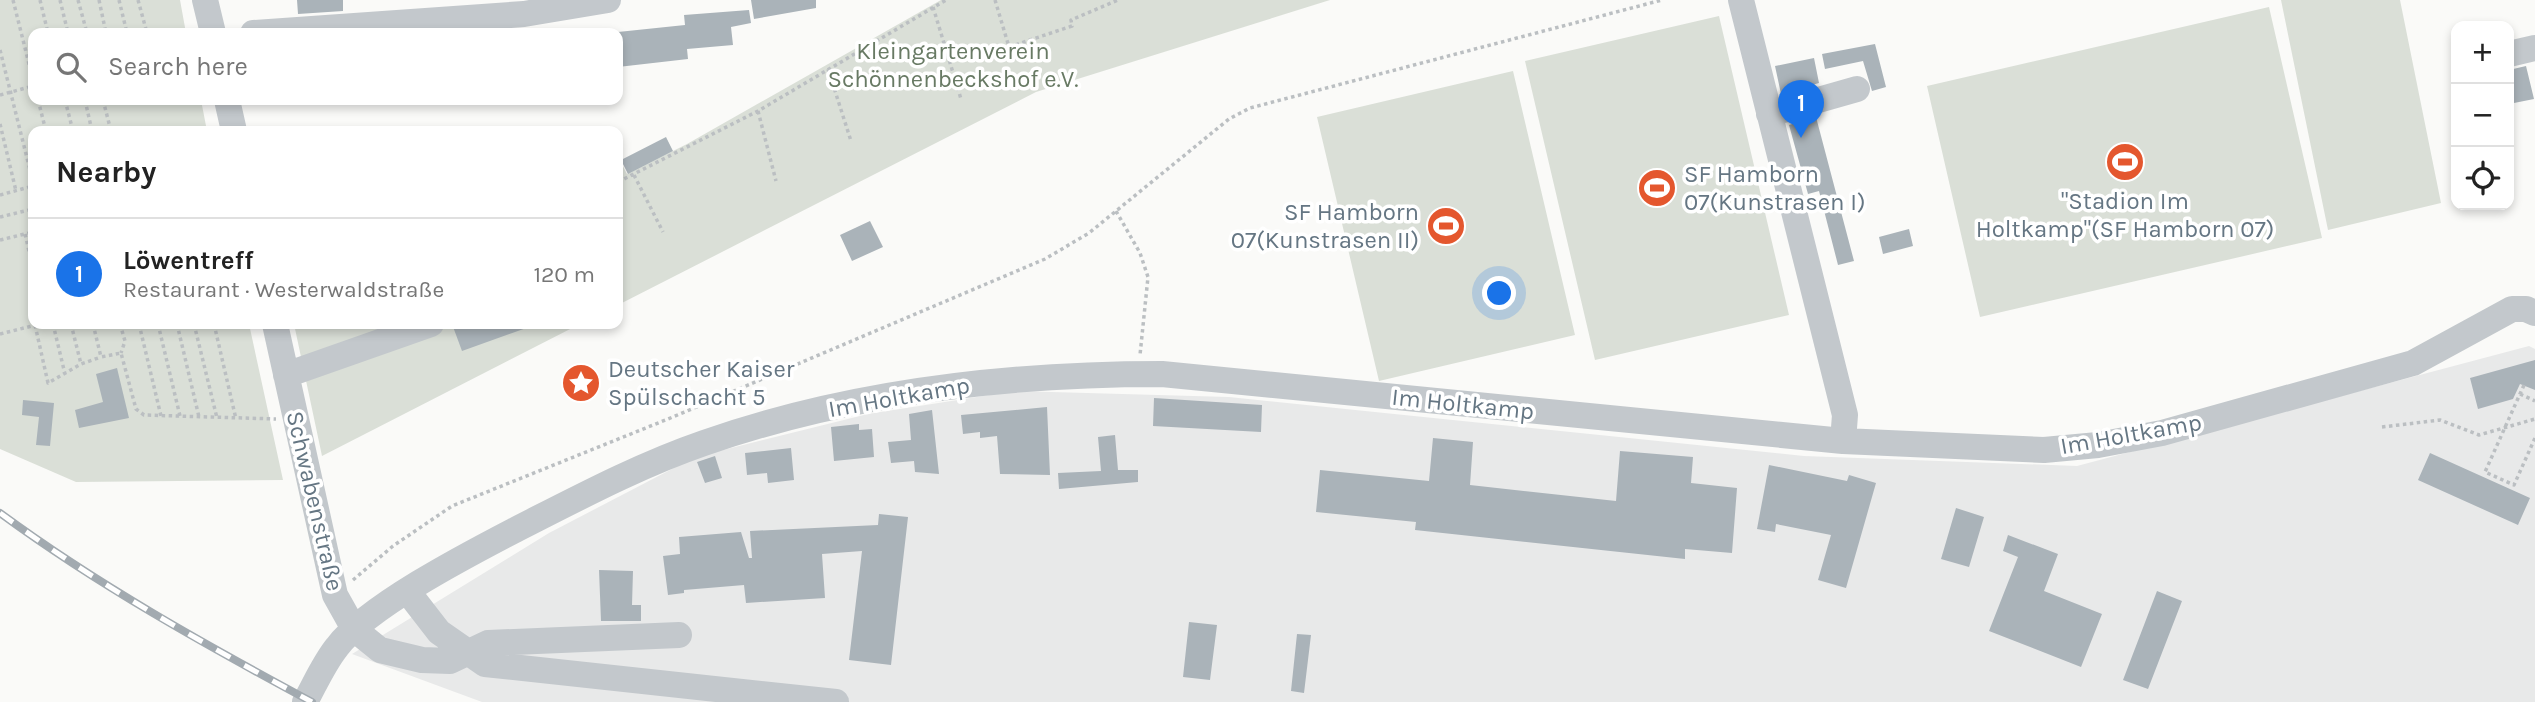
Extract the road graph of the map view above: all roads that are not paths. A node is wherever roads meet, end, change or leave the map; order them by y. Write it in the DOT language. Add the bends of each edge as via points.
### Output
graph roads {
  1 [pos="205,0"];
  2 [pos="608,0"];
  3 [pos="1741,0"];
  4 [pos="459,9"];
  5 [pos="212,28"];
  6 [pos="296,28"];
  7 [pos="2535,48"];
  8 [pos="2514,53"];
  9 [pos="1857,89"];
  10 [pos="228,105"];
  11 [pos="1769,114"];
  12 [pos="233,126"];
  13 [pos="2535,313"];
  14 [pos="276,329"];
  15 [pos="417,329"];
  16 [pos="286,375"];
  17 [pos="1843,441"];
  18 [pos="408,592"];
  19 [pos="354,629"];
  20 [pos="678,635"];
  21 [pos="466,652"];
  22 [pos="305,702"];
  23 [pos="836,702"];
  1 -- 5 [label="street"];
  2 -- 4 [label="street" via="524,14"];
  3 -- 11 [label="street"];
  4 -- 6 [label="street"];
  7 -- 8 [label="street"];
  9 -- 11 [label="street"];
  10 -- 12 [label="street"];
  11 -- 17 [label="street" via="1845,415"];
  13 -- 17 [label="street, Im Holtkamp" via="2512,309 2413,363 2162,433 2098,445 2044,450"];
  14 -- 16 [label="street, Schwabenstraße"];
  15 -- 16 [label="street"];
  16 -- 19 [label="street, Schwabenstraße" via="335,594"];
  17 -- 18 [label="street, Im Holtkamp" via="1139,374 966,384 785,417 703,443 614,481 479,549"];
  18 -- 19 [label="street, Im Holtkamp"];
  18 -- 21 [label="street" via="439,632"];
  19 -- 21 [label="street" via="380,650 422,660 450,661"];
  19 -- 22 [label="street" via="336,648"];
  20 -- 21 [label="street" via="488,643"];
  21 -- 23 [label="street" via="485,663"];
}
